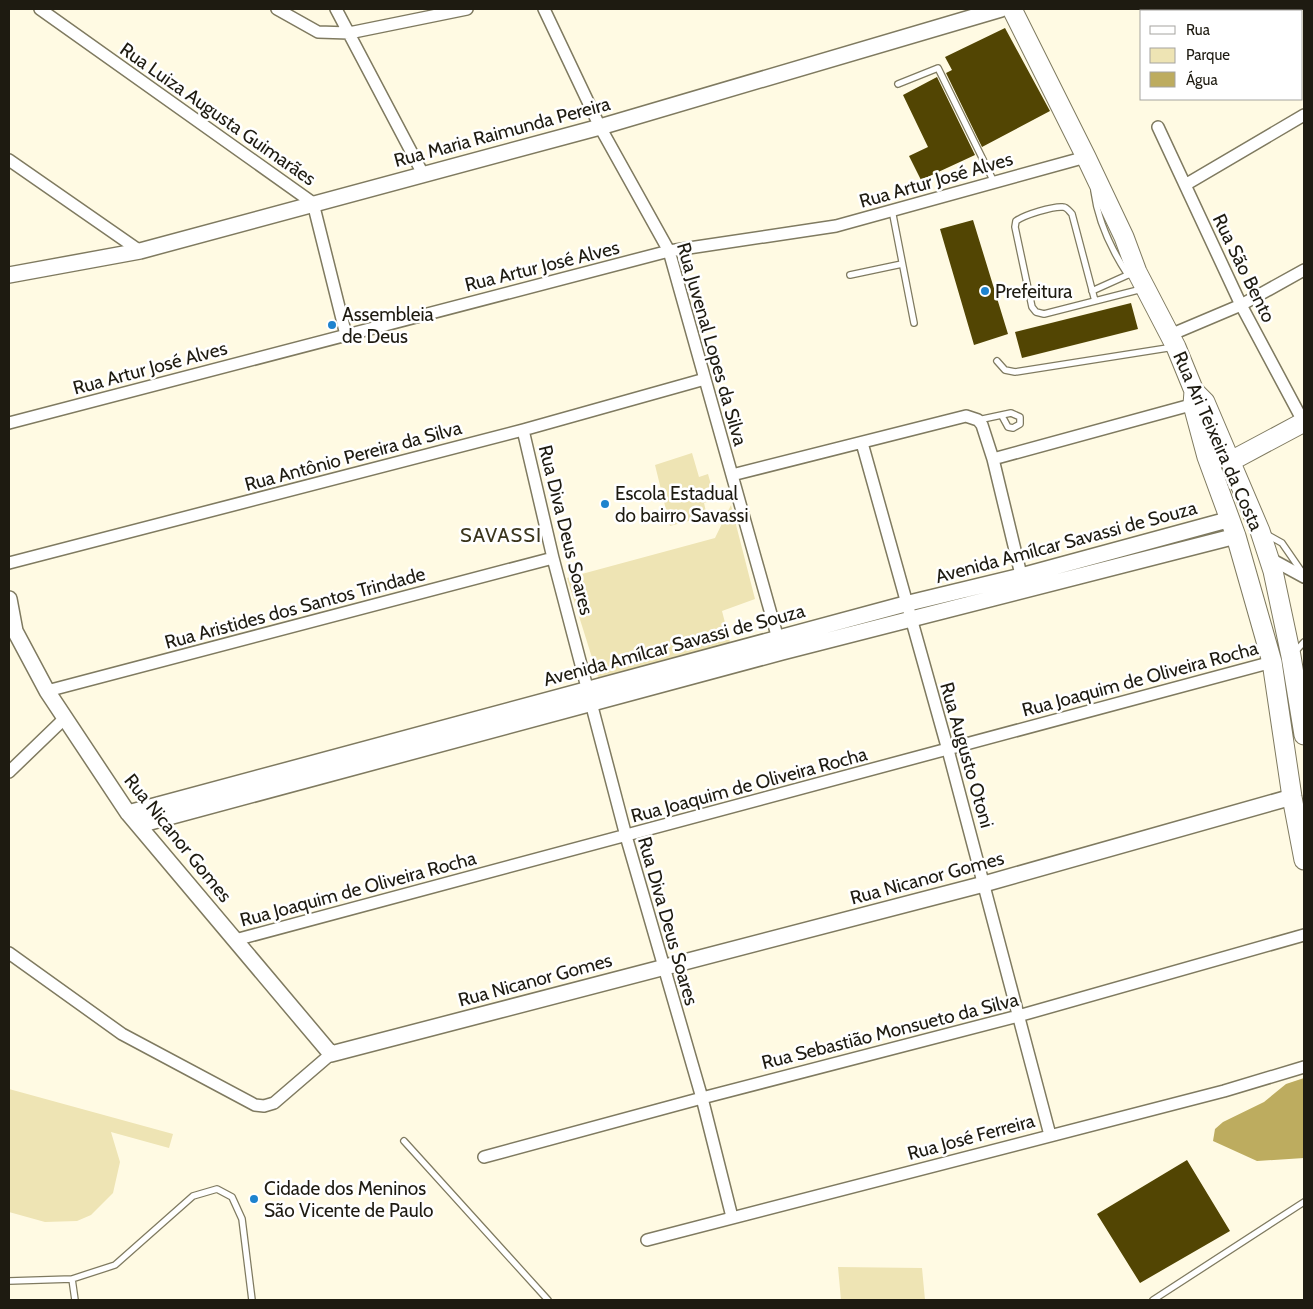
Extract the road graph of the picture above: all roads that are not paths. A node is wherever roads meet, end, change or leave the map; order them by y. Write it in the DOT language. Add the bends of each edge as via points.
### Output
graph roads {
  1 [pos="40,9"];
  2 [pos="277,9"];
  3 [pos="336,9"];
  4 [pos="468,9"];
  5 [pos="544,9"];
  6 [pos="1001,9"];
  7 [pos="1012,9"];
  8 [pos="349,33"];
  9 [pos="898,84"];
  10 [pos="1304,115"];
  11 [pos="600,127"];
  12 [pos="1158,127"];
  13 [pos="9,160"];
  14 [pos="1089,163"];
  15 [pos="423,174"];
  16 [pos="994,182"];
  17 [pos="1185,185"];
  18 [pos="313,203"];
  19 [pos="892,210"];
  20 [pos="140,251"];
  21 [pos="670,251"];
  22 [pos="902,264"];
  23 [pos="1304,270"];
  24 [pos="1133,273"];
  25 [pos="9,275"];
  26 [pos="850,275"];
  27 [pos="1146,288"];
  28 [pos="1092,291"];
  29 [pos="1095,301"];
  30 [pos="1240,305"];
  31 [pos="914,323"];
  32 [pos="346,335"];
  33 [pos="1173,341"];
  34 [pos="997,361"];
  35 [pos="705,379"];
  36 [pos="1197,399"];
  37 [pos="1002,416"];
  38 [pos="978,420"];
  39 [pos="1304,422"];
  40 [pos="9,423"];
  41 [pos="523,430"];
  42 [pos="862,443"];
  43 [pos="993,459"];
  44 [pos="1231,461"];
  45 [pos="732,475"];
  46 [pos="1234,528"];
  47 [pos="1260,531"];
  48 [pos="553,558"];
  49 [pos="1269,558"];
  50 [pos="9,563"];
  51 [pos="1304,576"];
  52 [pos="1022,582"];
  53 [pos="9,599"];
  54 [pos="905,604"];
  55 [pos="910,620"];
  56 [pos="12,628"];
  57 [pos="1304,642"];
  58 [pos="780,645"];
  59 [pos="1291,656"];
  60 [pos="1272,662"];
  61 [pos="47,691"];
  62 [pos="590,696"];
  63 [pos="1303,715"];
  64 [pos="65,718"];
  65 [pos="1304,735"];
  66 [pos="948,750"];
  67 [pos="9,772"];
  68 [pos="1292,797"];
  69 [pos="128,813"];
  70 [pos="139,825"];
  71 [pos="626,836"];
  72 [pos="1304,860"];
  73 [pos="984,884"];
  74 [pos="1304,935"];
  75 [pos="235,940"];
  76 [pos="9,953"];
  77 [pos="662,968"];
  78 [pos="1018,1016"];
  79 [pos="331,1054"];
  80 [pos="1304,1067"];
  81 [pos="702,1098"];
  82 [pos="1050,1135"];
  83 [pos="404,1142"];
  84 [pos="484,1157"];
  85 [pos="1304,1202"];
  86 [pos="732,1218"];
  87 [pos="647,1240"];
  88 [pos="72,1279"];
  89 [pos="9,1281"];
  90 [pos="75,1300"];
  91 [pos="252,1300"];
  92 [pos="548,1300"];
  93 [pos="1153,1300"];
  1 -- 18 [label="street, Rua Luiza Augusta Guimarães"];
  2 -- 8 [label="street" via="318,32"];
  3 -- 8 [label="street"];
  4 -- 8 [label="street"];
  5 -- 11 [label="street, Rua Juvenal Lopes da Silva"];
  6 -- 11 [label="street, Rua Maria Raimunda Pereira"];
  7 -- 14 [label="highway, Rua Ari Teixeira da Costa"];
  8 -- 15 [label="street"];
  9 -- 16 [label="lane" via="938,68"];
  10 -- 17 [label="street"];
  11 -- 15 [label="street, Rua Maria Raimunda Pereira"];
  11 -- 21 [label="street, Rua Juvenal Lopes da Silva"];
  12 -- 17 [label="street, Rua São Bento"];
  13 -- 20 [label="street"];
  14 -- 16 [label="street, Rua Artur José Alves"];
  14 -- 24 [label="highway, Rua Ari Teixeira da Costa" via="1124,237"];
  15 -- 18 [label="street, Rua Maria Raimunda Pereira"];
  16 -- 19 [label="street, Rua Artur José Alves"];
  17 -- 30 [label="street, Rua São Bento"];
  18 -- 20 [label="street, Rua Maria Raimunda Pereira"];
  18 -- 32 [label="street, Rua Luiza Augusta Guimarães"];
  19 -- 21 [label="street, Rua Artur José Alves" via="836,226"];
  19 -- 22 [label="lane"];
  20 -- 25 [label="street, Rua Maria Raimunda Pereira"];
  21 -- 32 [label="street, Rua Artur José Alves"];
  21 -- 35 [label="street, Rua Juvenal Lopes da Silva"];
  22 -- 26 [label="lane"];
  22 -- 31 [label="lane"];
  23 -- 30 [label="street"];
  24 -- 27 [label="highway, Rua Ari Teixeira da Costa"];
  24 -- 28 [label="lane"];
  27 -- 29 [label="lane"];
  27 -- 33 [label="highway, Rua Ari Teixeira da Costa"];
  28 -- 29 [label="lane"];
  28 -- 29 [label="lane" via="1072,214 1067,208 1062,206 1040,211 1016,221 1032,307 1036,312 1044,314"];
  30 -- 33 [label="street"];
  30 -- 39 [label="street, Rua São Bento"];
  32 -- 40 [label="street, Rua Artur José Alves"];
  33 -- 34 [label="lane" via="1015,372 1005,370"];
  33 -- 36 [label="highway, Rua Ari Teixeira da Costa"];
  35 -- 41 [label="street, Rua Antônio Pereira da Silva"];
  35 -- 45 [label="street, Rua Juvenal Lopes da Silva"];
  36 -- 43 [label="street"];
  36 -- 44 [label="highway, Rua Ari Teixeira da Costa"];
  36 -- 46 [label="highway" via="1207,457"];
  37 -- 38 [label="lane"];
  38 -- 42 [label="street" via="966,416"];
  38 -- 43 [label="street"];
  39 -- 44 [label="highway"];
  41 -- 48 [label="street, Rua Diva Deus Soares"];
  41 -- 50 [label="street, Rua Antônio Pereira da Silva"];
  42 -- 45 [label="street"];
  42 -- 54 [label="street, Rua Augusto Otoni"];
  43 -- 52 [label="street"];
  44 -- 47 [label="highway, Rua Ari Teixeira da Costa"];
  45 -- 58 [label="street, Rua Juvenal Lopes da Silva"];
  46 -- 52 [label="street, Avenida Amílcar Savassi de Souza"];
  46 -- 60 [label="highway"];
  47 -- 49 [label="highway, Rua Ari Teixeira da Costa"];
  47 -- 51 [label="lane" via="1282,543"];
  48 -- 61 [label="street, Rua Aristides dos Santos Trindade"];
  48 -- 62 [label="street, Rua Diva Deus Soares"];
  49 -- 51 [label="street"];
  49 -- 59 [label="highway, Rua Ari Teixeira da Costa"];
  52 -- 54 [label="street, Avenida Amílcar Savassi de Souza"];
  52 -- 55 [label="street, Avenida Amílcar Savassi de Souza"];
  53 -- 56 [label="street, Rua Nicanor Gomes"];
  54 -- 55 [label="street, Rua Augusto Otoni"];
  54 -- 58 [label="street, Avenida Amílcar Savassi de Souza"];
  55 -- 58 [label="street, Avenida Amílcar Savassi de Souza"];
  55 -- 66 [label="street, Rua Augusto Otoni"];
  56 -- 61 [label="street, Rua Nicanor Gomes"];
  57 -- 59 [label="lane"];
  58 -- 62 [label="street, Avenida Amílcar Savassi de Souza"];
  59 -- 63 [label="highway, Rua Ari Teixeira da Costa"];
  60 -- 66 [label="street, Rua Joaquim de Oliveira Rocha"];
  60 -- 68 [label="highway"];
  61 -- 64 [label="street, Rua Nicanor Gomes"];
  62 -- 69 [label="street, Avenida Amílcar Savassi de Souza"];
  62 -- 70 [label="street, Avenida Amílcar Savassi de Souza"];
  62 -- 71 [label="street, Rua Diva Deus Soares"];
  63 -- 65 [label="highway, Rua Ari Teixeira da Costa"];
  64 -- 67 [label="street"];
  64 -- 69 [label="street, Rua Nicanor Gomes"];
  66 -- 71 [label="street, Rua Joaquim de Oliveira Rocha"];
  66 -- 73 [label="street, Rua Augusto Otoni"];
  68 -- 72 [label="highway"];
  68 -- 73 [label="street, Rua Nicanor Gomes"];
  69 -- 70 [label="street, Rua Nicanor Gomes"];
  70 -- 75 [label="street, Rua Nicanor Gomes"];
  71 -- 75 [label="street, Rua Joaquim de Oliveira Rocha"];
  71 -- 77 [label="street, Rua Diva Deus Soares"];
  73 -- 77 [label="street, Rua Nicanor Gomes"];
  73 -- 78 [label="street, Rua Augusto Otoni"];
  74 -- 78 [label="street, Rua Sebastião Monsueto da Silva"];
  75 -- 79 [label="street, Rua Nicanor Gomes"];
  76 -- 79 [label="street" via="122,1034 255,1104 274,1103"];
  77 -- 79 [label="street, Rua Nicanor Gomes"];
  77 -- 81 [label="street, Rua Diva Deus Soares"];
  78 -- 81 [label="street, Rua Sebastião Monsueto da Silva"];
  78 -- 82 [label="street, Rua Augusto Otoni"];
  80 -- 82 [label="street, Rua José Ferreira"];
  81 -- 84 [label="street, Rua Sebastião Monsueto da Silva"];
  81 -- 86 [label="street, Rua Diva Deus Soares"];
  82 -- 86 [label="street, Rua José Ferreira"];
  83 -- 92 [label="lane"];
  85 -- 93 [label="lane"];
  86 -- 87 [label="street, Rua José Ferreira"];
  88 -- 89 [label="lane"];
  88 -- 90 [label="lane"];
  88 -- 91 [label="lane" via="115,1265 193,1196 217,1189 232,1197 242,1218"];
}
